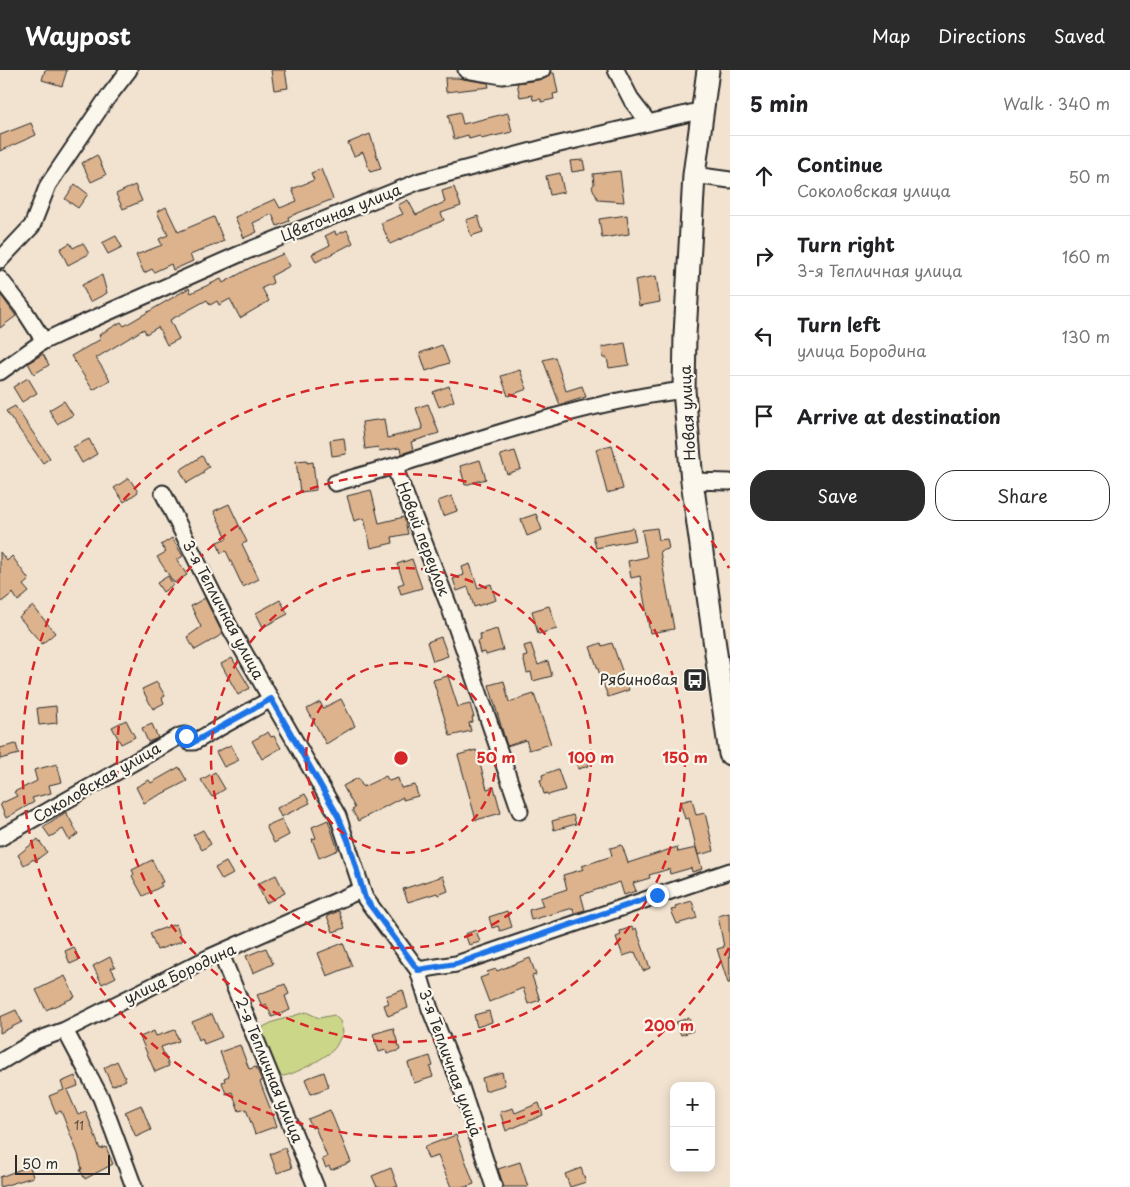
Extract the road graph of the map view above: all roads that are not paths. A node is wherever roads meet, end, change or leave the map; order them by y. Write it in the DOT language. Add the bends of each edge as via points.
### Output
graph roads {
  1 [pos="129,70"];
  2 [pos="466,70"];
  3 [pos="542,70"];
  4 [pos="616,70"];
  5 [pos="708,70"];
  6 [pos="703,110"];
  7 [pos="648,123"];
  8 [pos="694,175"];
  9 [pos="730,180"];
  10 [pos="0,260"];
  11 [pos="0,279"];
  12 [pos="44,341"];
  13 [pos="0,372"];
  14 [pos="684,390"];
  15 [pos="394,466"];
  16 [pos="692,481"];
  17 [pos="730,482"];
  18 [pos="335,483"];
  19 [pos="163,493"];
  20 [pos="271,699"];
  21 [pos="730,754"];
  22 [pos="520,810"];
  23 [pos="0,838"];
  24 [pos="730,870"];
  25 [pos="361,890"];
  26 [pos="221,954"];
  27 [pos="418,970"];
  28 [pos="65,1030"];
  29 [pos="0,1062"];
  30 [pos="134,1187"];
  31 [pos="316,1187"];
  32 [pos="494,1187"];
  1 -- 10 [label="street" via="48,185 32,226"];
  2 -- 3 [label="street" via="502,76"];
  4 -- 7 [label="street"];
  5 -- 6 [label="main road, Новая улица"];
  6 -- 7 [label="street, Цветочная улица"];
  6 -- 8 [label="main road, Новая улица"];
  7 -- 12 [label="street, Цветочная улица" via="420,181 242,253"];
  8 -- 9 [label="street"];
  8 -- 14 [label="main road, Новая улица"];
  11 -- 12 [label="street"];
  12 -- 13 [label="street, Цветочная улица"];
  14 -- 15 [label="street, Новый переулок" via="634,396"];
  14 -- 16 [label="main road, Новая улица"];
  15 -- 18 [label="street"];
  15 -- 22 [label="street, Новый переулок" via="449,606"];
  16 -- 17 [label="street"];
  16 -- 21 [label="main road, Новая улица"];
  19 -- 20 [label="street, 3-я Тепличная улица" via="229,626"];
  20 -- 23 [label="street, Соколовская улица" via="194,742 180,736"];
  20 -- 25 [label="street, 3-я Тепличная улица" via="338,816"];
  24 -- 27 [label="street" via="456,964"];
  25 -- 26 [label="street, улица Бородина"];
  25 -- 27 [label="street, 3-я Тепличная улица"];
  26 -- 28 [label="street, улица Бородина"];
  26 -- 31 [label="street, 2-я Тепличная улица"];
  27 -- 32 [label="street, 3-я Тепличная улица"];
  28 -- 29 [label="street, улица Бородина" via="35,1041"];
  28 -- 30 [label="street" via="101,1098"];
}
